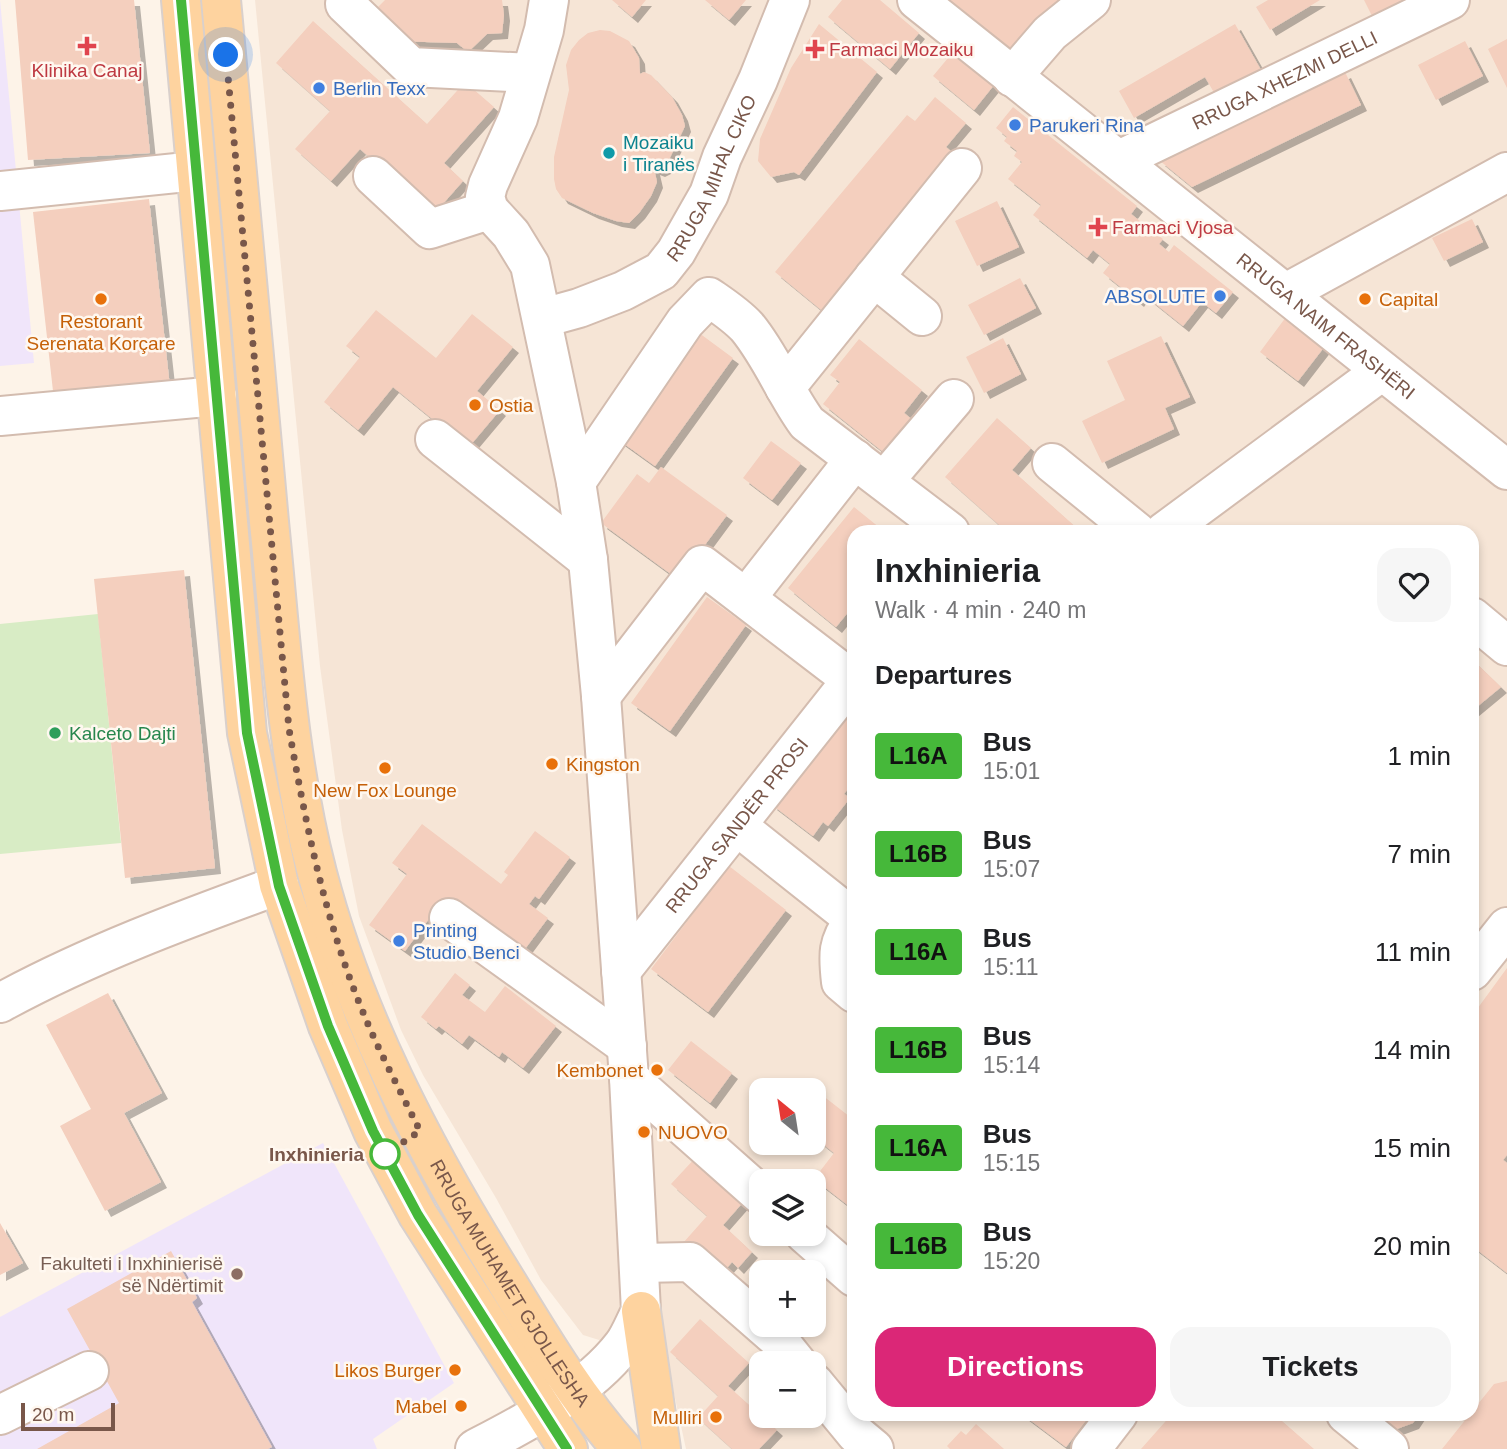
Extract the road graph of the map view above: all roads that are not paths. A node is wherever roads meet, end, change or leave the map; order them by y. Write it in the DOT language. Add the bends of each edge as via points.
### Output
graph roads {
  1 [pos="181,0"];
  2 [pos="221,0"];
  3 [pos="349,0"];
  4 [pos="549,0"];
  5 [pos="790,0"];
  6 [pos="917,0"];
  7 [pos="1091,0"];
  8 [pos="1450,0"];
  9 [pos="530,73"];
  10 [pos="1013,77"];
  11 [pos="1119,160"];
  12 [pos="962,168"];
  13 [pos="196,171"];
  14 [pos="1507,172"];
  15 [pos="373,176"];
  16 [pos="0,191"];
  17 [pos="489,210"];
  18 [pos="874,277"];
  19 [pos="1286,293"];
  20 [pos="922,316"];
  21 [pos="543,318"];
  22 [pos="1382,371"];
  23 [pos="785,388"];
  24 [pos="217,396"];
  25 [pos="954,399"];
  26 [pos="0,416"];
  27 [pos="435,439"];
  28 [pos="1052,463"];
  29 [pos="870,470"];
  30 [pos="1507,470"];
  31 [pos="576,482"];
  32 [pos="941,525"];
  33 [pos="1128,525"];
  34 [pos="1173,525"];
  35 [pos="588,560"];
  36 [pos="746,598"];
  37 [pos="1479,623"];
  38 [pos="1507,646"];
  39 [pos="847,674"];
  40 [pos="847,687"];
  41 [pos="601,696"];
  42 [pos="737,826"];
  43 [pos="279,886"];
  44 [pos="847,913"];
  45 [pos="449,918"];
  46 [pos="1507,927"];
  47 [pos="847,929"];
  48 [pos="1479,962"];
  49 [pos="621,971"];
  50 [pos="847,987"];
  51 [pos="0,1003"];
  52 [pos="628,1062"];
  53 [pos="749,1183"];
  54 [pos="819,1246"];
  55 [pos="640,1263"];
  56 [pos="847,1271"];
  57 [pos="641,1311"];
  58 [pos="787,1351"];
  59 [pos="89,1371"];
  60 [pos="574,1390"];
  61 [pos="826,1398"];
  62 [pos="543,1411"];
  63 [pos="0,1415"];
  64 [pos="1113,1421"];
  65 [pos="1355,1421"];
  66 [pos="475,1449"];
  67 [pos="568,1449"];
  68 [pos="622,1449"];
  69 [pos="661,1449"];
  70 [pos="874,1449"];
  71 [pos="1091,1449"];
  72 [pos="1390,1449"];
  1 -- 13 [label="main road, RRUGA MUHAMET GJOLLESHA"];
  2 -- 60 [label="main road, RRUGA MUHAMET GJOLLESHA" via="289,729 316,870 363,1012 420,1131"];
  3 -- 9 [label="street" via="345,4 411,67"];
  4 -- 9 [label="street"];
  5 -- 21 [label="street, RRUGA MIHAL CIKO" via="709,194 676,252 661,271 623,292"];
  6 -- 10 [label="street, RRUGA NAIM FRASHËRI"];
  7 -- 10 [label="street" via="1049,33"];
  8 -- 11 [label="street, RRUGA XHEZMI DELLI"];
  9 -- 17 [label="street" via="518,118 488,185"];
  10 -- 11 [label="street, RRUGA NAIM FRASHËRI"];
  11 -- 19 [label="street, RRUGA NAIM FRASHËRI"];
  12 -- 18 [label="street"];
  13 -- 16 [label="street"];
  13 -- 24 [label="main road, RRUGA MUHAMET GJOLLESHA"];
  14 -- 19 [label="street"];
  15 -- 17 [label="street" via="430,229"];
  17 -- 21 [label="street" via="530,265"];
  18 -- 20 [label="street"];
  18 -- 23 [label="street"];
  19 -- 22 [label="street, RRUGA NAIM FRASHËRI"];
  21 -- 31 [label="street"];
  22 -- 30 [label="street, RRUGA NAIM FRASHËRI"];
  22 -- 34 [label="street"];
  23 -- 29 [label="street" via="807,424"];
  23 -- 31 [label="street" via="748,329 709,297 685,322"];
  24 -- 26 [label="street"];
  24 -- 43 [label="main road, RRUGA MUHAMET GJOLLESHA" via="247,733"];
  25 -- 29 [label="street"];
  27 -- 35 [label="street"];
  28 -- 33 [label="street"];
  29 -- 32 [label="street"];
  29 -- 36 [label="street"];
  31 -- 35 [label="street"];
  35 -- 41 [label="street"];
  36 -- 39 [label="street, RRUGA SANDËR PROSI"];
  36 -- 41 [label="street, RRUGA SANDËR PROSI" via="702,565"];
  37 -- 38 [label="street"];
  40 -- 42 [label="street, RRUGA SANDËR PROSI"];
  41 -- 49 [label="street"];
  42 -- 44 [label="street"];
  42 -- 49 [label="street, RRUGA SANDËR PROSI"];
  43 -- 51 [label="street" via="205,912 36,983"];
  43 -- 62 [label="main road, RRUGA MUHAMET GJOLLESHA" via="324,1014 373,1131 418,1215"];
  45 -- 52 [label="street"];
  46 -- 48 [label="street"];
  47 -- 50 [label="street" via="838,953 841,982"];
  49 -- 52 [label="street"];
  52 -- 53 [label="street"];
  52 -- 55 [label="street"];
  54 -- 56 [label="street"];
  55 -- 57 [label="street"];
  55 -- 58 [label="street" via="690,1262"];
  57 -- 60 [label="street" via="624,1344"];
  57 -- 69 [label="main road"];
  59 -- 63 [label="street"];
  60 -- 62 [label="street"];
  60 -- 68 [label="main road, RRUGA MUHAMET GJOLLESHA"];
  61 -- 70 [label="street"];
  62 -- 66 [label="street"];
  62 -- 67 [label="main road, RRUGA MUHAMET GJOLLESHA"];
  64 -- 71 [label="street"];
  65 -- 72 [label="street"];
}
